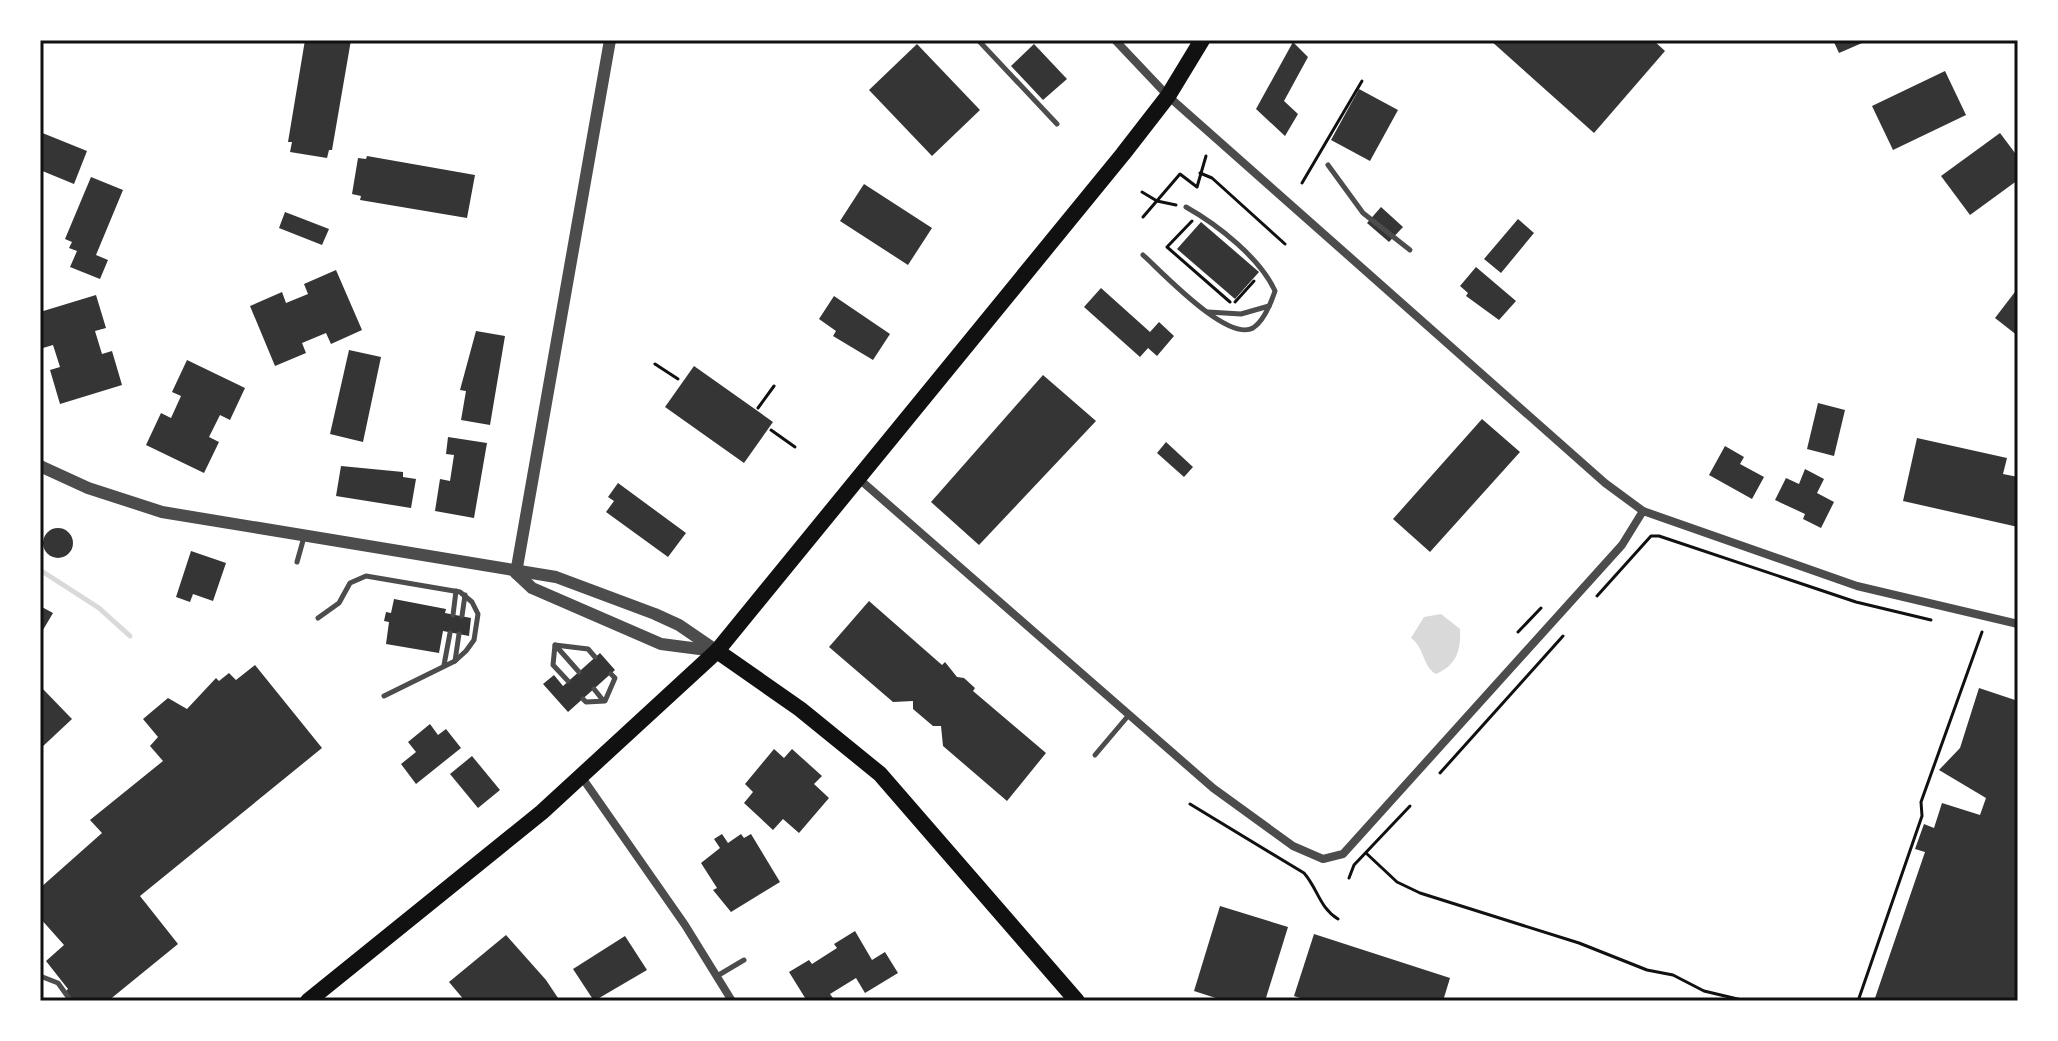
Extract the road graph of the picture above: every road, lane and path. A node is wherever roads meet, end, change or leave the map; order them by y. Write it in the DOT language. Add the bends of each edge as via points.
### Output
graph roads {
  1 [pos="610,40"];
  2 [pos="978,40"];
  3 [pos="1115,40"];
  4 [pos="1202,40"];
  5 [pos="1362,81"];
  6 [pos="1168,96"];
  7 [pos="1057,124"];
  8 [pos="1206,156"];
  9 [pos="1328,165"];
  10 [pos="1200,173"];
  11 [pos="1302,183"];
  12 [pos="1142,192"];
  13 [pos="1157,201"];
  14 [pos="1186,207"];
  15 [pos="1143,217"];
  16 [pos="1285,244"];
  17 [pos="1410,250"];
  18 [pos="1143,255"];
  19 [pos="1259,275"];
  20 [pos="1270,305"];
  21 [pos="1207,312"];
  22 [pos="655,364"];
  23 [pos="678,379"];
  24 [pos="774,386"];
  25 [pos="758,408"];
  26 [pos="771,430"];
  27 [pos="795,447"];
  28 [pos="40,466"];
  29 [pos="858,477"];
  30 [pos="1643,511"];
  31 [pos="304,537"];
  32 [pos="297,562"];
  33 [pos="516,573"];
  34 [pos="456,591"];
  35 [pos="465,594"];
  36 [pos="1597,596"];
  37 [pos="1541,608"];
  38 [pos="453,615"];
  39 [pos="462,616"];
  40 [pos="318,618"];
  41 [pos="1931,620"];
  42 [pos="2018,624"];
  43 [pos="1518,632"];
  44 [pos="1982,632"];
  45 [pos="450,633"];
  46 [pos="459,634"];
  47 [pos="1563,636"];
  48 [pos="555,645"];
  49 [pos="717,651"];
  50 [pos="595,657"];
  51 [pos="455,661"];
  52 [pos="444,665"];
  53 [pos="579,672"];
  54 [pos="611,674"];
  55 [pos="568,681"];
  56 [pos="594,689"];
  57 [pos="384,696"];
  58 [pos="583,699"];
  59 [pos="602,699"];
  60 [pos="1128,716"];
  61 [pos="1095,755"];
  62 [pos="1440,773"];
  63 [pos="581,776"];
  64 [pos="1190,804"];
  65 [pos="1410,806"];
  66 [pos="1366,853"];
  67 [pos="1349,878"];
  68 [pos="1338,919"];
  69 [pos="744,960"];
  70 [pos="40,976"];
  71 [pos="717,976"];
  72 [pos="71,1001"];
  73 [pos="308,1001"];
  74 [pos="732,1001"];
  75 [pos="1077,1001"];
  76 [pos="1746,1001"];
  77 [pos="1858,1001"];
  1 -- 33 [label="street"];
  2 -- 7 [label="lane"];
  3 -- 6 [label="street"];
  4 -- 6 [label="main road"];
  5 -- 11 [label="path"];
  6 -- 29 [label="main road"];
  6 -- 30 [label="street"];
  8 -- 10 [label="path"];
  9 -- 17 [label="lane" via="1363,213"];
  10 -- 13 [label="path" via="1197,187 1180,174"];
  10 -- 16 [label="path"];
  12 -- 13 [label="path"];
  13 -- 15 [label="path"];
  13 -- 19 [label="path" via="1174,204 1193,221 1167,247 1233,305"];
  14 -- 20 [label="lane" via="1267,274 1275,291"];
  18 -- 21 [label="lane"];
  20 -- 21 [label="lane" via="1241,314"];
  20 -- 21 [label="lane" via="1254,327 1242,331"];
  22 -- 23 [label="path"];
  24 -- 25 [label="path"];
  26 -- 27 [label="path"];
  28 -- 31 [label="street" via="162,512"];
  29 -- 49 [label="main road"];
  29 -- 60 [label="street"];
  30 -- 42 [label="street" via="1857,586"];
  30 -- 60 [label="street" via="1622,545 1343,854 1323,859 1293,846"];
  31 -- 32 [label="lane"];
  31 -- 33 [label="street"];
  33 -- 49 [label="street" via="556,577 614,597 679,625"];
  33 -- 49 [label="street" via="532,588 661,644"];
  34 -- 35 [label="lane"];
  34 -- 38 [label="lane"];
  34 -- 40 [label="lane" via="366,576 350,583 339,603"];
  35 -- 39 [label="lane"];
  35 -- 51 [label="lane" via="478,614 474,640"];
  36 -- 41 [label="path" via="1651,536 1659,536 1856,602"];
  37 -- 43 [label="path"];
  44 -- 77 [label="path"];
  45 -- 52 [label="lane"];
  46 -- 51 [label="lane"];
  47 -- 62 [label="path"];
  48 -- 50 [label="lane" via="588,649"];
  48 -- 53 [label="lane"];
  48 -- 55 [label="lane" via="553,665"];
  49 -- 63 [label="main road"];
  49 -- 75 [label="main road" via="880,774"];
  51 -- 52 [label="lane"];
  52 -- 57 [label="lane"];
  54 -- 58 [label="lane" via="615,678 605,701"];
  56 -- 59 [label="lane"];
  60 -- 61 [label="lane"];
  63 -- 71 [label="street"];
  63 -- 73 [label="main road"];
  64 -- 68 [label="path" via="1304,873 1320,902"];
  65 -- 66 [label="path"];
  66 -- 67 [label="path"];
  66 -- 76 [label="path" via="1397,882 1420,893"];
  69 -- 71 [label="lane"];
  70 -- 72 [label="lane" via="58,983"];
  71 -- 74 [label="street"];
}
